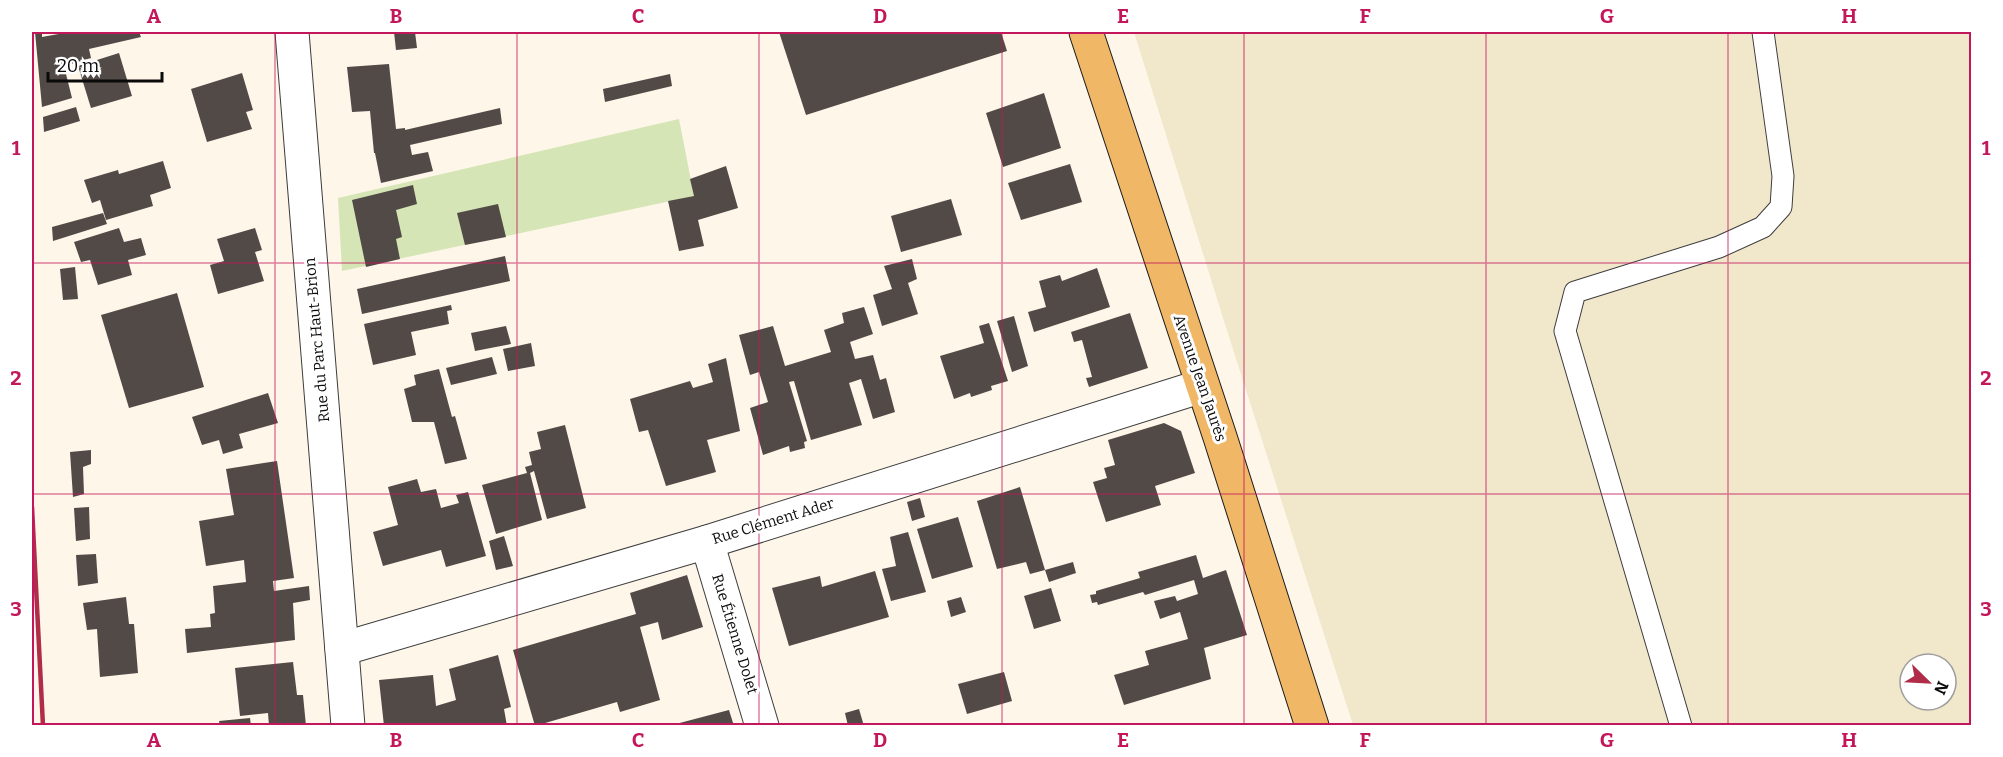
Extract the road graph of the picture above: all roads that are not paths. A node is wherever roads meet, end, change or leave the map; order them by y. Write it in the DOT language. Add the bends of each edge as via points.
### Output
graph roads {
  1 [pos="292,32"];
  2 [pos="1086,32"];
  3 [pos="1763,32"];
  4 [pos="1202,386"];
  5 [pos="707,542"];
  6 [pos="342,649"];
  7 [pos="348,726"];
  8 [pos="762,726"];
  9 [pos="1312,726"];
  10 [pos="1681,726"];
  1 -- 6 [label="street, Rue du Parc Haut-Brion"];
  2 -- 4 [label="main road, Avenue Jean Jaurès"];
  3 -- 10 [label="lane" via="1783,176 1781,207 1763,227 1719,247 1575,292 1565,331"];
  4 -- 5 [label="street, Rue Clément Ader"];
  4 -- 9 [label="main road, Avenue Jean Jaurès"];
  5 -- 6 [label="street, Rue Clément Ader"];
  5 -- 8 [label="street, Rue Étienne Dolet"];
  6 -- 7 [label="street, Rue du Parc Haut-Brion"];
}
